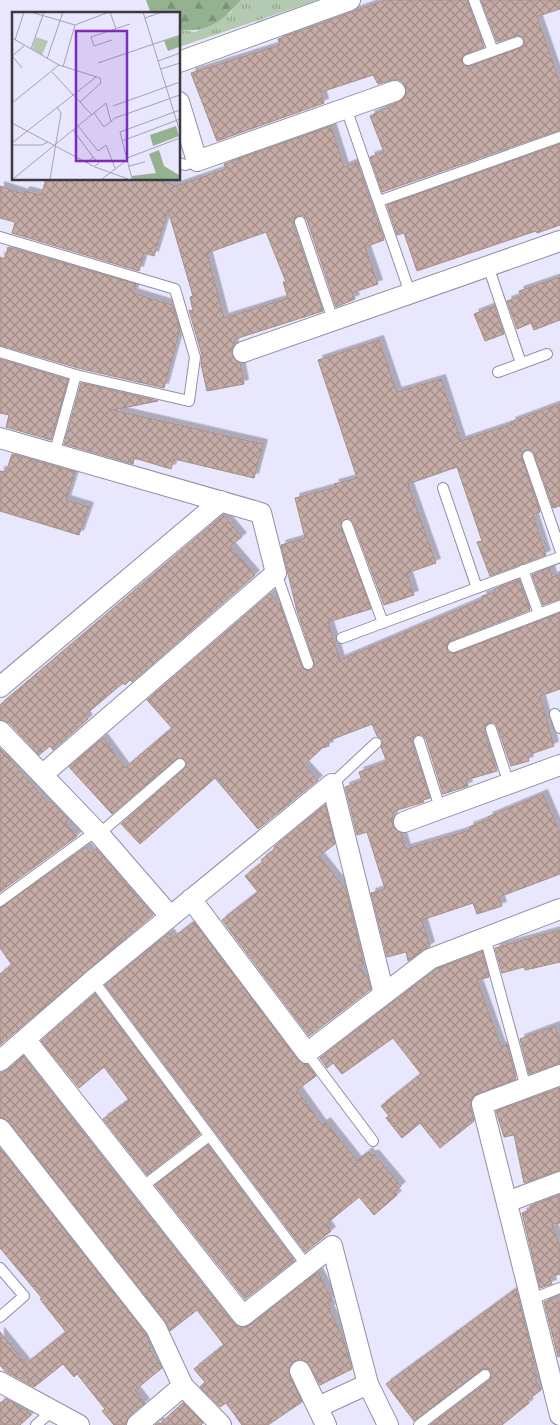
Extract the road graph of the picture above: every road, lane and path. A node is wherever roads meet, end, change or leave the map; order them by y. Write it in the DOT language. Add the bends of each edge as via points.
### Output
graph roads {
  1 [pos="350,0"];
  2 [pos="474,0"];
  3 [pos="518,42"];
  4 [pos="493,51"];
  5 [pos="468,60"];
  6 [pos="180,62"];
  7 [pos="395,91"];
  8 [pos="346,108"];
  9 [pos="180,109"];
  10 [pos="560,137"];
  11 [pos="188,162"];
  12 [pos="379,202"];
  13 [pos="300,222"];
  14 [pos="0,238"];
  15 [pos="560,240"];
  16 [pos="488,266"];
  17 [pos="410,293"];
  18 [pos="334,320"];
  19 [pos="0,352"];
  20 [pos="243,352"];
  21 [pos="547,354"];
  22 [pos="521,364"];
  23 [pos="498,372"];
  24 [pos="76,374"];
  25 [pos="0,438"];
  26 [pos="54,455"];
  27 [pos="528,456"];
  28 [pos="442,488"];
  29 [pos="221,501"];
  30 [pos="347,525"];
  31 [pos="560,549"];
  32 [pos="560,557"];
  33 [pos="524,570"];
  34 [pos="276,573"];
  35 [pos="477,588"];
  36 [pos="560,606"];
  37 [pos="539,614"];
  38 [pos="383,623"];
  39 [pos="342,638"];
  40 [pos="453,647"];
  41 [pos="308,664"];
  42 [pos="0,687"];
  43 [pos="555,714"];
  44 [pos="560,728"];
  45 [pos="491,729"];
  46 [pos="0,731"];
  47 [pos="419,741"];
  48 [pos="376,744"];
  49 [pos="180,764"];
  50 [pos="560,765"];
  51 [pos="42,775"];
  52 [pos="332,784"];
  53 [pos="509,784"];
  54 [pos="440,808"];
  55 [pos="404,822"];
  56 [pos="98,833"];
  57 [pos="191,899"];
  58 [pos="0,901"];
  59 [pos="560,908"];
  60 [pos="170,916"];
  61 [pos="485,937"];
  62 [pos="93,980"];
  63 [pos="384,994"];
  64 [pos="25,1039"];
  65 [pos="307,1053"];
  66 [pos="0,1060"];
  67 [pos="560,1075"];
  68 [pos="526,1088"];
  69 [pos="0,1129"];
  70 [pos="209,1136"];
  71 [pos="373,1142"];
  72 [pos="560,1182"];
  73 [pos="142,1187"];
  74 [pos="507,1202"];
  75 [pos="307,1266"];
  76 [pos="0,1268"];
  77 [pos="560,1288"];
  78 [pos="532,1298"];
  79 [pos="0,1317"];
  80 [pos="300,1370"];
  81 [pos="485,1375"];
  82 [pos="0,1382"];
  83 [pos="368,1384"];
  84 [pos="183,1386"];
  85 [pos="558,1392"];
  86 [pos="318,1407"];
  87 [pos="52,1411"];
  88 [pos="560,1415"];
  89 [pos="36,1425"];
  90 [pos="79,1425"];
  91 [pos="137,1425"];
  92 [pos="222,1425"];
  93 [pos="326,1425"];
  94 [pos="388,1425"];
  95 [pos="419,1425"];
  96 [pos="547,1425"];
  1 -- 6 [label="street"];
  2 -- 4 [label="lane"];
  3 -- 4 [label="lane"];
  4 -- 5 [label="lane"];
  7 -- 8 [label="street"];
  8 -- 11 [label="street"];
  8 -- 12 [label="lane"];
  9 -- 11 [label="street"];
  10 -- 12 [label="lane"];
  12 -- 17 [label="lane"];
  13 -- 18 [label="lane"];
  14 -- 24 [label="lane" via="175,289 195,357 189,401"];
  15 -- 16 [label="street"];
  16 -- 17 [label="street"];
  16 -- 22 [label="lane"];
  17 -- 18 [label="street"];
  18 -- 20 [label="street"];
  19 -- 24 [label="lane"];
  21 -- 22 [label="lane"];
  22 -- 23 [label="lane"];
  24 -- 26 [label="lane"];
  25 -- 26 [label="street"];
  26 -- 29 [label="street"];
  27 -- 31 [label="lane"];
  28 -- 35 [label="lane"];
  29 -- 34 [label="street" via="261,513"];
  29 -- 42 [label="street"];
  30 -- 38 [label="lane"];
  32 -- 33 [label="lane"];
  33 -- 35 [label="lane"];
  33 -- 37 [label="lane"];
  34 -- 41 [label="lane"];
  34 -- 51 [label="street"];
  35 -- 38 [label="lane"];
  36 -- 37 [label="lane"];
  37 -- 40 [label="lane"];
  38 -- 39 [label="lane"];
  43 -- 44 [label="lane"];
  45 -- 53 [label="lane"];
  46 -- 51 [label="street"];
  47 -- 54 [label="lane"];
  48 -- 52 [label="lane"];
  49 -- 56 [label="lane"];
  50 -- 53 [label="street"];
  51 -- 56 [label="street"];
  52 -- 57 [label="street"];
  52 -- 63 [label="street"];
  53 -- 54 [label="street"];
  54 -- 55 [label="street"];
  56 -- 58 [label="lane"];
  56 -- 60 [label="street"];
  57 -- 60 [label="street"];
  57 -- 65 [label="street"];
  59 -- 61 [label="street"];
  60 -- 62 [label="street"];
  61 -- 63 [label="street" via="430,959"];
  61 -- 68 [label="lane"];
  62 -- 64 [label="street"];
  62 -- 70 [label="lane"];
  63 -- 65 [label="street"];
  64 -- 66 [label="street"];
  64 -- 73 [label="street"];
  65 -- 71 [label="lane"];
  67 -- 68 [label="street"];
  68 -- 74 [label="street" via="482,1104"];
  69 -- 84 [label="street" via="156,1328"];
  70 -- 73 [label="lane"];
  70 -- 75 [label="lane"];
  72 -- 74 [label="street"];
  73 -- 75 [label="street" via="244,1316"];
  74 -- 78 [label="street"];
  75 -- 83 [label="street" via="332,1246"];
  76 -- 79 [label="lane" via="24,1296"];
  77 -- 78 [label="lane"];
  78 -- 85 [label="street"];
  80 -- 86 [label="street"];
  81 -- 95 [label="lane"];
  82 -- 87 [label="street"];
  83 -- 86 [label="street"];
  83 -- 94 [label="street"];
  84 -- 91 [label="street"];
  84 -- 92 [label="street"];
  85 -- 88 [label="street"];
  86 -- 93 [label="street"];
  87 -- 89 [label="lane"];
  87 -- 90 [label="street"];
  88 -- 96 [label="street"];
}
